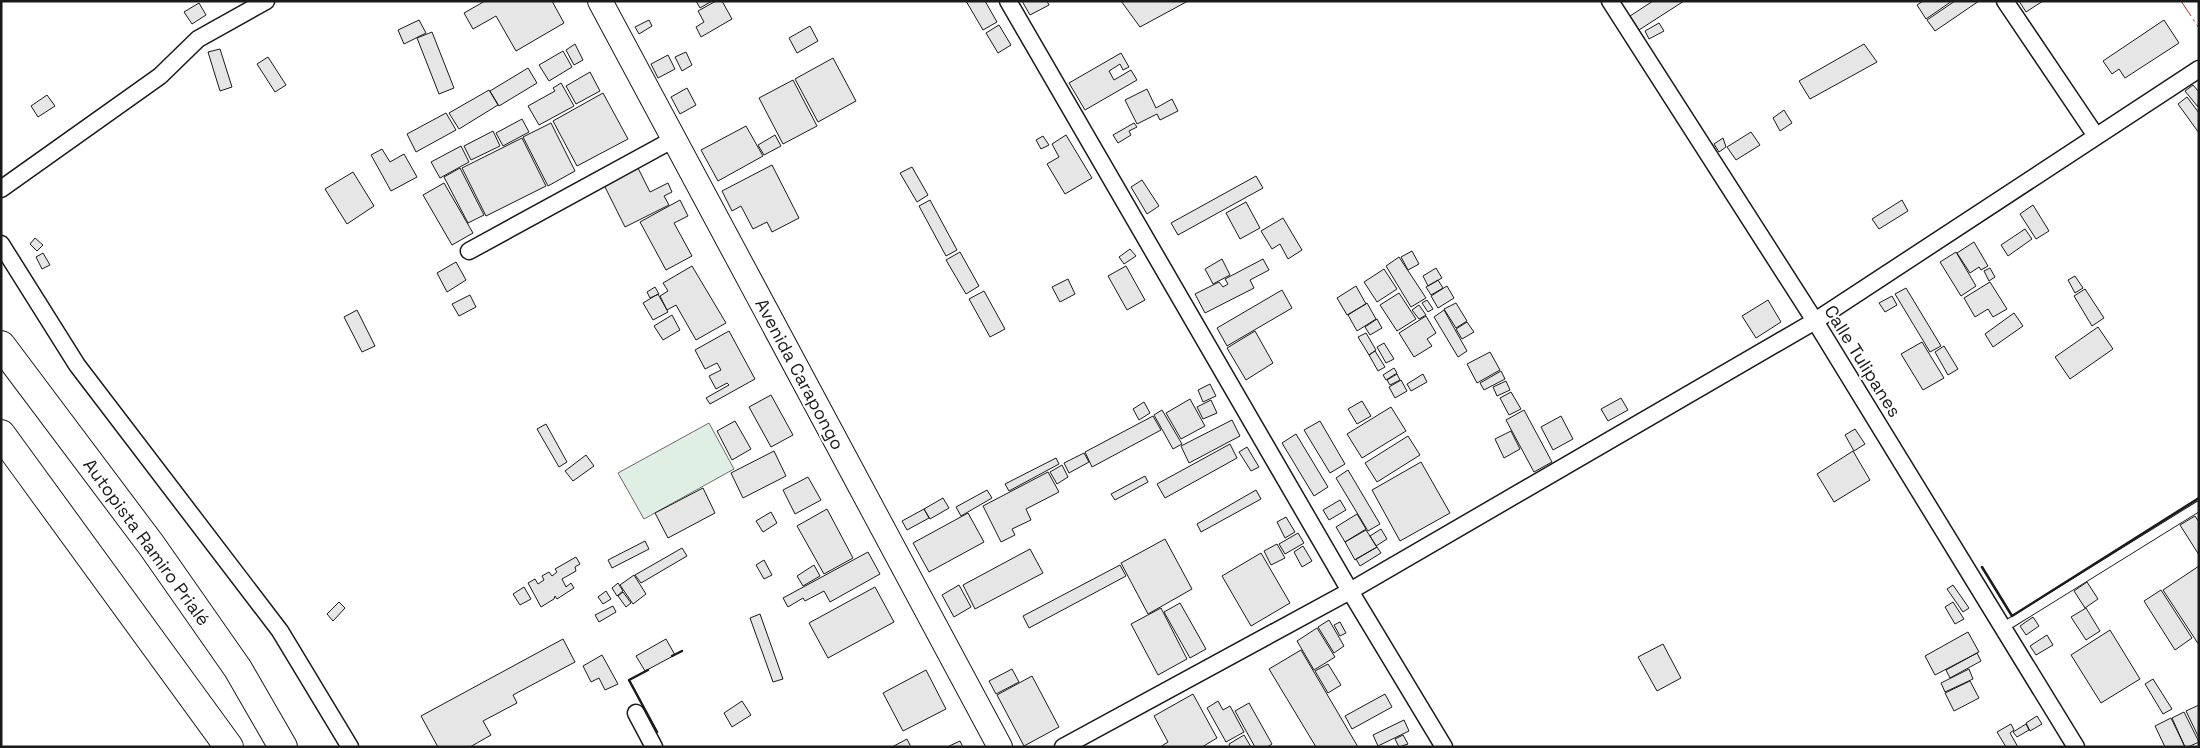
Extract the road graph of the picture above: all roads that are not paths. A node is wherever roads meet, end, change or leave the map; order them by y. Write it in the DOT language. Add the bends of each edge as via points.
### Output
graph roads {
  1 [pos="266,1"];
  2 [pos="600,1"];
  3 [pos="1008,1"];
  4 [pos="1610,1"];
  5 [pos="2005,1"];
  6 [pos="2199,69"];
  7 [pos="2096,136"];
  8 [pos="674,139"];
  9 [pos="1,189"];
  10 [pos="1,244"];
  11 [pos="469,251"];
  12 [pos="1815,321"];
  13 [pos="1,345"];
  14 [pos="1,434"];
  15 [pos="2199,506"];
  16 [pos="1350,591"];
  17 [pos="2004,627"];
  18 [pos="636,713"];
  19 [pos="229,747"];
  20 [pos="283,747"];
  21 [pos="350,747"];
  22 [pos="654,747"];
  23 [pos="1000,747"];
  24 [pos="1063,747"];
  25 [pos="1444,747"];
  26 [pos="2076,747"];
  1 -- 9 [label="street" via="198,40 160,76"];
  2 -- 8 [label="street, Avenida Carapongo"];
  3 -- 16 [label="street"];
  4 -- 12 [label="street, Calle Tulipanes"];
  5 -- 7 [label="street"];
  6 -- 7 [label="street"];
  7 -- 12 [label="street"];
  8 -- 11 [label="street"];
  8 -- 23 [label="street, Avenida Carapongo"];
  10 -- 21 [label="street" via="77,365 280,631"];
  12 -- 16 [label="street"];
  12 -- 17 [label="street, Calle Tulipanes"];
  13 -- 20 [label="highway, Autopista Ramiro Prialé" via="152,546 238,669"];
  14 -- 19 [label="highway"];
  15 -- 17 [label="lane"];
  16 -- 24 [label="street"];
  16 -- 25 [label="street"];
  17 -- 26 [label="street, Calle Tulipanes"];
  18 -- 22 [label="street"];
}
